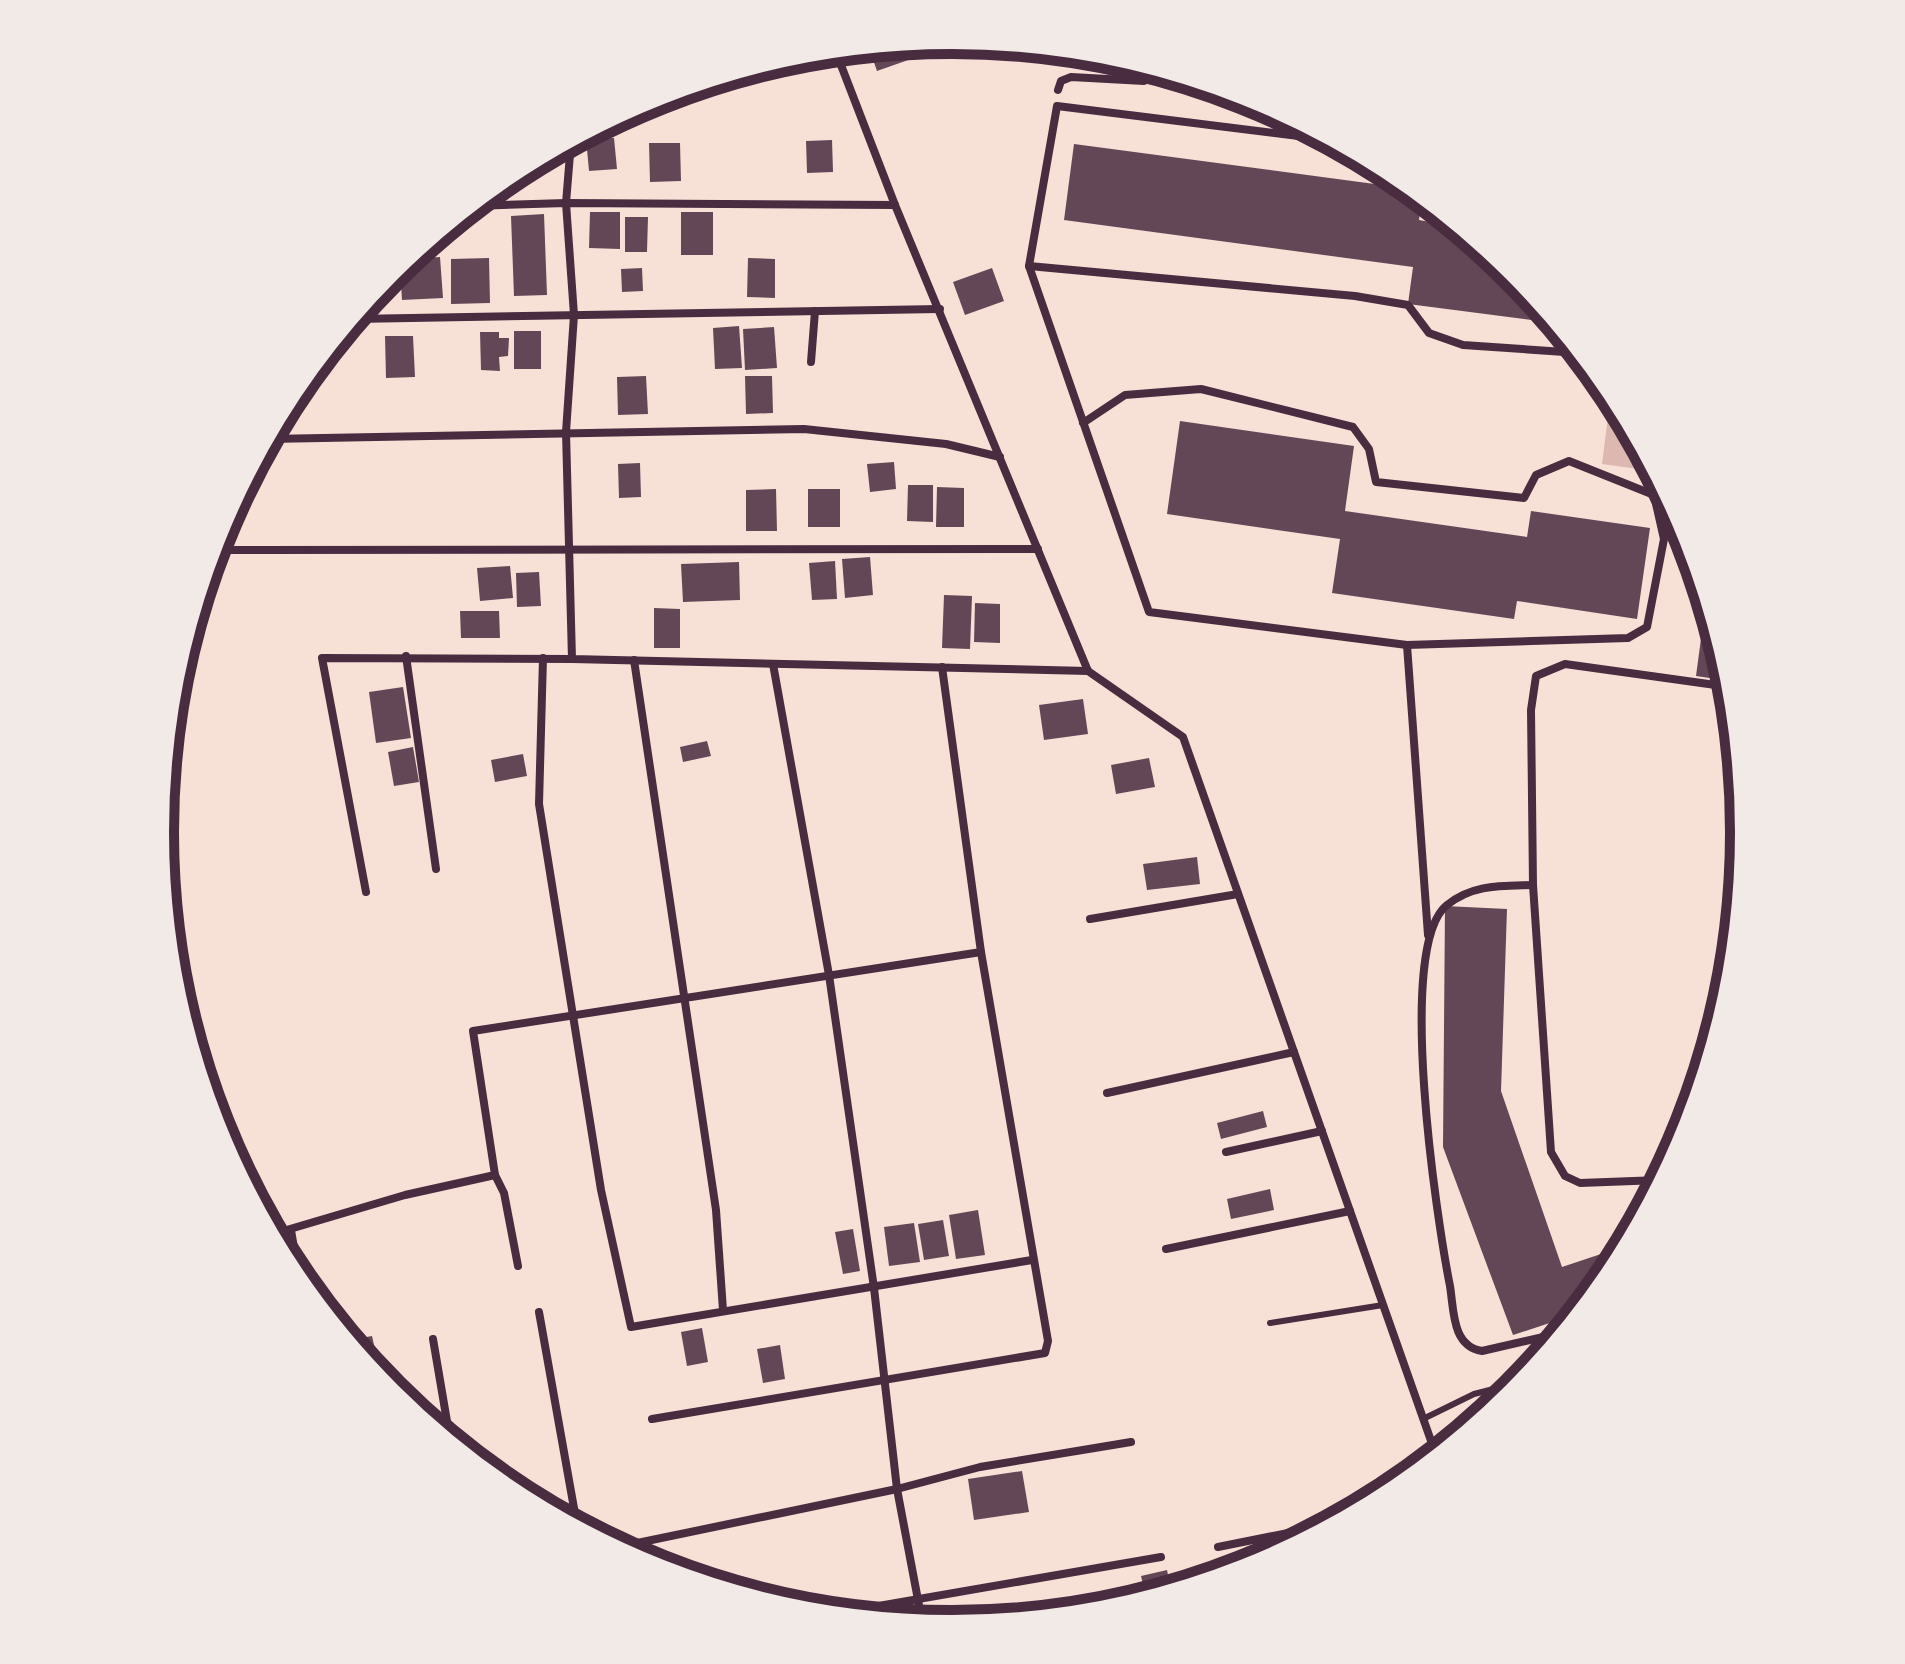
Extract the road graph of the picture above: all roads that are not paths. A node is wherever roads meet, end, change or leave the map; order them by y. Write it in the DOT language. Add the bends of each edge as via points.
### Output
graph roads {
  1 [pos="843,62"];
  2 [pos="1147,79"];
  3 [pos="1058,90"];
  4 [pos="1301,136"];
  5 [pos="570,155"];
  6 [pos="566,203"];
  7 [pos="492,205"];
  8 [pos="895,205"];
  9 [pos="1029,266"];
  10 [pos="940,309"];
  11 [pos="815,311"];
  12 [pos="574,315"];
  13 [pos="368,319"];
  14 [pos="1565,352"];
  15 [pos="811,362"];
  16 [pos="1083,423"];
  17 [pos="566,432"];
  18 [pos="282,439"];
  19 [pos="1000,457"];
  20 [pos="1653,495"];
  21 [pos="1655,499"];
  22 [pos="567,548"];
  23 [pos="1038,549"];
  24 [pos="228,550"];
  25 [pos="1407,645"];
  26 [pos="406,656"];
  27 [pos="543,658"];
  28 [pos="572,659"];
  29 [pos="634,660"];
  30 [pos="773,664"];
  31 [pos="942,667"];
  32 [pos="1088,671"];
  33 [pos="1717,685"];
  34 [pos="436,869"];
  35 [pos="1533,885"];
  36 [pos="366,892"];
  37 [pos="1238,894"];
  38 [pos="1090,919"];
  39 [pos="1428,936"];
  40 [pos="981,952"];
  41 [pos="829,975"];
  42 [pos="684,996"];
  43 [pos="574,1013"];
  44 [pos="1294,1052"];
  45 [pos="1107,1093"];
  46 [pos="1322,1131"];
  47 [pos="1226,1152"];
  48 [pos="495,1175"];
  49 [pos="1648,1180"];
  50 [pos="1350,1211"];
  51 [pos="291,1230"];
  52 [pos="285,1231"];
  53 [pos="293,1244"];
  54 [pos="1166,1249"];
  55 [pos="1032,1260"];
  56 [pos="518,1266"];
  57 [pos="874,1288"];
  58 [pos="1383,1305"];
  59 [pos="723,1310"];
  60 [pos="539,1312"];
  61 [pos="1270,1323"];
  62 [pos="1544,1337"];
  63 [pos="433,1339"];
  64 [pos="885,1379"];
  65 [pos="1496,1388"];
  66 [pos="652,1419"];
  67 [pos="1423,1419"];
  68 [pos="447,1423"];
  69 [pos="1131,1442"];
  70 [pos="1432,1444"];
  71 [pos="897,1489"];
  72 [pos="575,1512"];
  73 [pos="1292,1532"];
  74 [pos="637,1543"];
  75 [pos="1218,1547"];
  76 [pos="1161,1557"];
  77 [pos="917,1597"];
  78 [pos="876,1605"];
  79 [pos="919,1609"];
  1 -- 8 [label="street"];
  2 -- 3 [label="street" via="1071,77 1061,81"];
  4 -- 9 [label="street" via="1057,106"];
  5 -- 6 [label="street"];
  6 -- 7 [label="street"];
  6 -- 8 [label="street"];
  6 -- 12 [label="street"];
  8 -- 10 [label="street"];
  9 -- 14 [label="street" via="1355,296 1408,305 1429,333 1463,345"];
  9 -- 16 [label="street"];
  10 -- 11 [label="street"];
  10 -- 19 [label="street"];
  11 -- 12 [label="street"];
  11 -- 15 [label="street"];
  12 -- 13 [label="street"];
  12 -- 17 [label="street"];
  16 -- 20 [label="street" via="1125,395 1201,389 1353,427 1369,449 1376,482 1524,498 1536,475 1569,461"];
  16 -- 25 [label="street" via="1149,612"];
  17 -- 18 [label="street"];
  17 -- 19 [label="street" via="804,429 946,444"];
  17 -- 22 [label="street"];
  19 -- 23 [label="street"];
  21 -- 25 [label="street" via="1664,539 1647,627 1628,638"];
  22 -- 23 [label="street"];
  22 -- 24 [label="street"];
  22 -- 28 [label="street"];
  23 -- 32 [label="street"];
  25 -- 39 [label="street"];
  26 -- 27 [label="street"];
  26 -- 34 [label="street"];
  26 -- 36 [label="street" via="322,658"];
  27 -- 28 [label="street"];
  27 -- 43 [label="street" via="539,804"];
  28 -- 29 [label="street"];
  29 -- 30 [label="street"];
  29 -- 42 [label="street"];
  30 -- 31 [label="street"];
  30 -- 41 [label="street"];
  31 -- 32 [label="street"];
  31 -- 40 [label="street"];
  32 -- 37 [label="street" via="1183,737"];
  33 -- 35 [label="street" via="1565,664 1536,676 1531,710"];
  35 -- 39 [label="street" via="1478,887 1445,906"];
  35 -- 49 [label="street" via="1551,1152 1565,1176 1580,1183"];
  37 -- 38 [label="street"];
  37 -- 44 [label="street"];
  39 -- 62 [label="street" via="1420,1064 1441,1240 1459,1336 1471,1349 1482,1351"];
  40 -- 41 [label="street"];
  40 -- 55 [label="street"];
  41 -- 42 [label="street"];
  41 -- 57 [label="street"];
  42 -- 43 [label="street"];
  42 -- 59 [label="street" via="716,1210"];
  43 -- 48 [label="street" via="473,1031"];
  43 -- 59 [label="street" via="601,1190 631,1327"];
  44 -- 45 [label="street"];
  44 -- 46 [label="street"];
  46 -- 47 [label="street"];
  46 -- 50 [label="street"];
  48 -- 51 [label="street" via="405,1195"];
  48 -- 56 [label="street" via="504,1193"];
  50 -- 54 [label="street"];
  50 -- 58 [label="street"];
  51 -- 52 [label="street"];
  51 -- 53 [label="street"];
  55 -- 57 [label="street"];
  55 -- 64 [label="street" via="1048,1341 1045,1353"];
  57 -- 59 [label="street"];
  57 -- 64 [label="street"];
  58 -- 61 [label="lane"];
  58 -- 67 [label="street"];
  60 -- 72 [label="street"];
  63 -- 68 [label="street"];
  64 -- 66 [label="street"];
  64 -- 71 [label="street"];
  65 -- 67 [label="lane"];
  67 -- 70 [label="street"];
  69 -- 71 [label="street" via="980,1467"];
  71 -- 74 [label="street"];
  71 -- 77 [label="street"];
  73 -- 75 [label="street"];
  76 -- 77 [label="street"];
  77 -- 78 [label="street"];
  77 -- 79 [label="street"];
}
